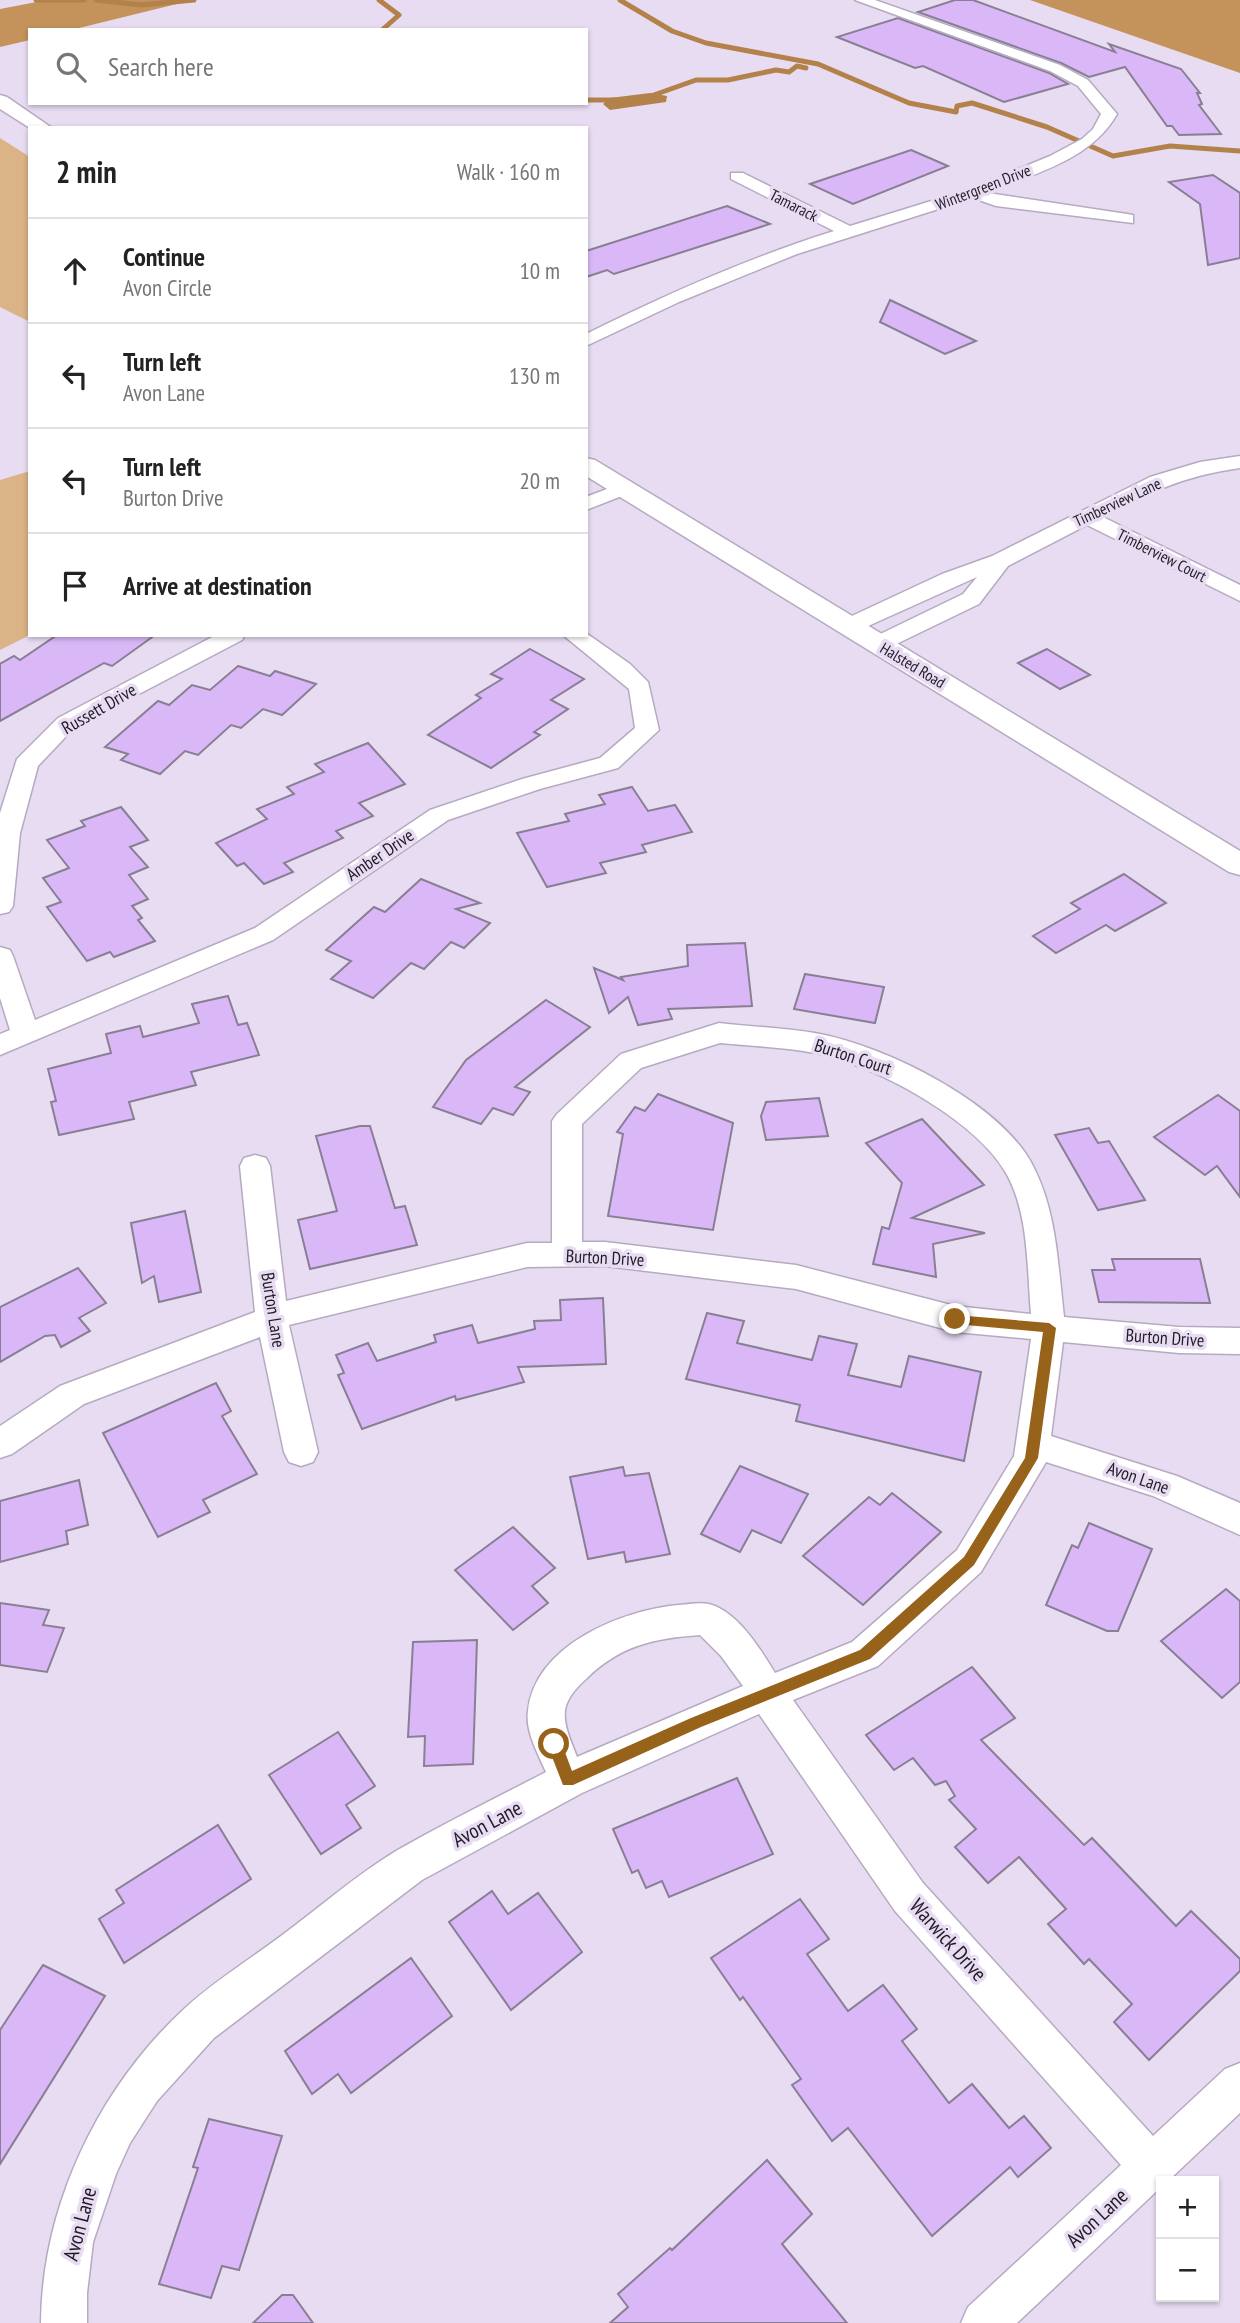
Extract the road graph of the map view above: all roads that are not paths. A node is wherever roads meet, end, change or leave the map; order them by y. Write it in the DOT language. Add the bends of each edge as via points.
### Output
graph roads {
  1 [pos="862,0"];
  2 [pos="0,101"];
  3 [pos="40,126"];
  4 [pos="737,176"];
  5 [pos="973,193"];
  6 [pos="1127,219"];
  7 [pos="851,233"];
  8 [pos="588,340"];
  9 [pos="1240,462"];
  10 [pos="588,466"];
  11 [pos="625,488"];
  12 [pos="588,503"];
  13 [pos="1085,516"];
  14 [pos="1000,561"];
  15 [pos="1240,594"];
  16 [pos="849,626"];
  17 [pos="230,637"];
  18 [pos="577,637"];
  19 [pos="878,644"];
  20 [pos="3,833"];
  21 [pos="1240,865"];
  22 [pos="0,906"];
  23 [pos="0,956"];
  24 [pos="25,1032"];
  25 [pos="0,1045"];
  26 [pos="256,1166"];
  27 [pos="567,1255"];
  28 [pos="272,1319"];
  29 [pos="1049,1328"];
  30 [pos="1240,1341"];
  31 [pos="0,1444"];
  32 [pos="1034,1444"];
  33 [pos="301,1452"];
  34 [pos="1240,1520"];
  35 [pos="767,1695"];
  36 [pos="568,1780"];
  37 [pos="1240,2084"];
  38 [pos="1152,2167"];
  39 [pos="64,2323"];
  40 [pos="984,2323"];
  1 -- 5 [label="street, Wintergreen Drive" via="1055,68 1083,83 1109,114 1088,142"];
  2 -- 3 [label="street"];
  4 -- 7 [label="street, Tamarack"];
  5 -- 6 [label="street" via="996,201"];
  5 -- 7 [label="street, Wintergreen Drive"];
  7 -- 8 [label="street, Wintergreen Drive" via="791,250 673,298"];
  9 -- 13 [label="street, Timberview Lane" via="1157,481"];
  10 -- 11 [label="street, Halsted Road"];
  11 -- 12 [label="street"];
  11 -- 16 [label="street, Halsted Road"];
  13 -- 14 [label="street, Timberview Lane"];
  13 -- 15 [label="street, Timberview Court"];
  14 -- 16 [label="street, Timberview Lane"];
  14 -- 19 [label="street, Timberview Lane" via="971,599"];
  16 -- 19 [label="street, Halsted Road"];
  17 -- 20 [label="street, Russett Drive" via="66,723 26,765"];
  18 -- 24 [label="street, Amber Drive" via="640,687 647,730 609,763 439,816 264,934"];
  19 -- 21 [label="street, Halsted Road"];
  20 -- 22 [label="street, Russett Drive"];
  23 -- 24 [label="street"];
  24 -- 25 [label="street, Amber Drive"];
  26 -- 28 [label="street, Burton Lane"];
  27 -- 28 [label="street, Burton Drive" via="527,1255"];
  27 -- 29 [label="street, Burton Drive" via="605,1254 796,1277 955,1319"];
  27 -- 29 [label="street, Burton Court" via="567,1121 631,1061 719,1033 820,1044 907,1075 982,1123 1019,1168 1035,1213"];
  28 -- 31 [label="street, Burton Drive" via="72,1395"];
  28 -- 33 [label="street, Burton Lane"];
  29 -- 30 [label="street, Burton Drive"];
  29 -- 32 [label="street, Avon Lane"];
  32 -- 34 [label="street, Avon Lane" via="1151,1481"];
  32 -- 35 [label="street, Avon Lane" via="1031,1458 969,1561 865,1654"];
  35 -- 36 [label="street, Avon Lane"];
  35 -- 36 [label="street, Warwick Drive" via="732,1639 706,1619 637,1626 607,1638 558,1683 546,1713"];
  35 -- 38 [label="street, Warwick Drive" via="909,1897"];
  36 -- 39 [label="street, Avon Lane" via="408,1866 232,1996 174,2048 142,2086 96,2169 71,2242"];
  37 -- 38 [label="street, Avon Lane"];
  38 -- 40 [label="street, Avon Lane"];
}
